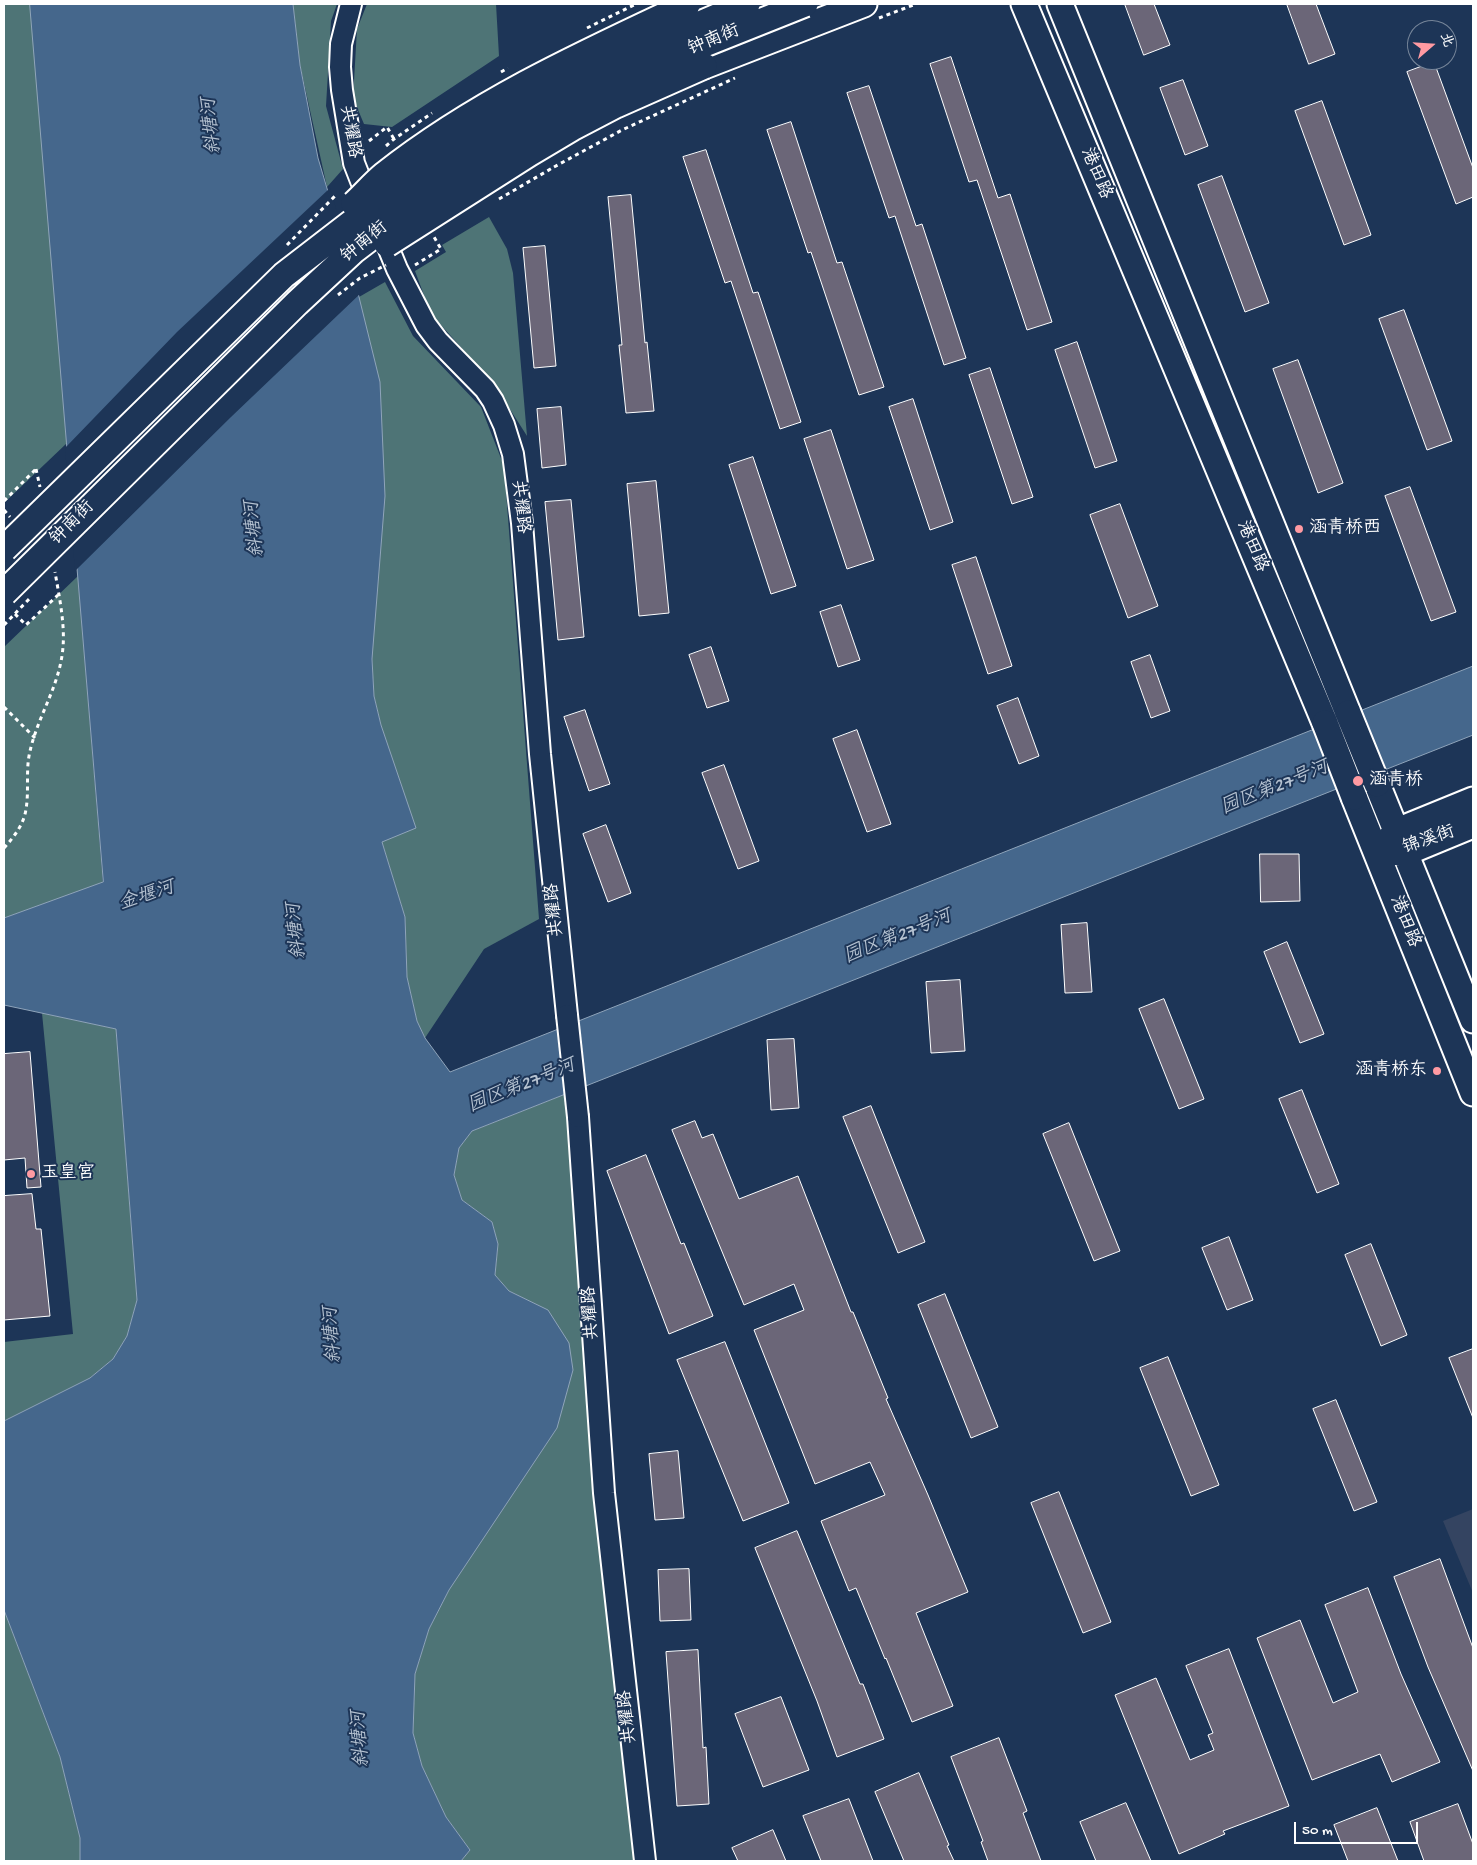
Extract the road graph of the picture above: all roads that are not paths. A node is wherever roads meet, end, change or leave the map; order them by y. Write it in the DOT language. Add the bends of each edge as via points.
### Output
graph roads {
  1 [pos="352,4"];
  2 [pos="688,4"];
  3 [pos="747,4"];
  4 [pos="804,4"];
  5 [pos="1024,4"];
  6 [pos="1060,4"];
  7 [pos="869,12"];
  8 [pos="284,275"];
  9 [pos="297,303"];
  10 [pos="4,549"];
  11 [pos="10,603"];
  12 [pos="1473,800"];
  13 [pos="1473,825"];
  14 [pos="1401,842"];
  15 [pos="1376,851"];
  16 [pos="1473,1020"];
  17 [pos="1473,1093"];
  18 [pos="645,1861"];
  1 -- 18 [label="street, 共耀路, bridge" via="341,44 340,67 354,163 396,268 413,301 432,333 485,389 504,425 513,454 578,1117 604,1492"];
  2 -- 8 [label="main road, bridge" via="558,67 444,132 383,176"];
  3 -- 8 [label="main road, 钟南街, bridge" via="611,62 505,117 402,184"];
  4 -- 9 [label="main road, 钟南街, bridge" via="652,65 538,124 412,206 353,251"];
  5 -- 15 [label="main road, 港田路, bridge"];
  6 -- 14 [label="main road, 港田路, bridge"];
  7 -- 9 [label="main road, bridge" via="704,66 616,104 572,128"];
  8 -- 10 [label="main road, 钟南街, bridge"];
  9 -- 11 [label="main road, 钟南街, bridge"];
  12 -- 14 [label="main road, 锦溪街"];
  13 -- 14 [label="main road, 锦溪街"];
  14 -- 15 [label="main road, 锦溪街"];
  14 -- 16 [label="main road, 港田路"];
  15 -- 17 [label="main road, 港田路"];
}
